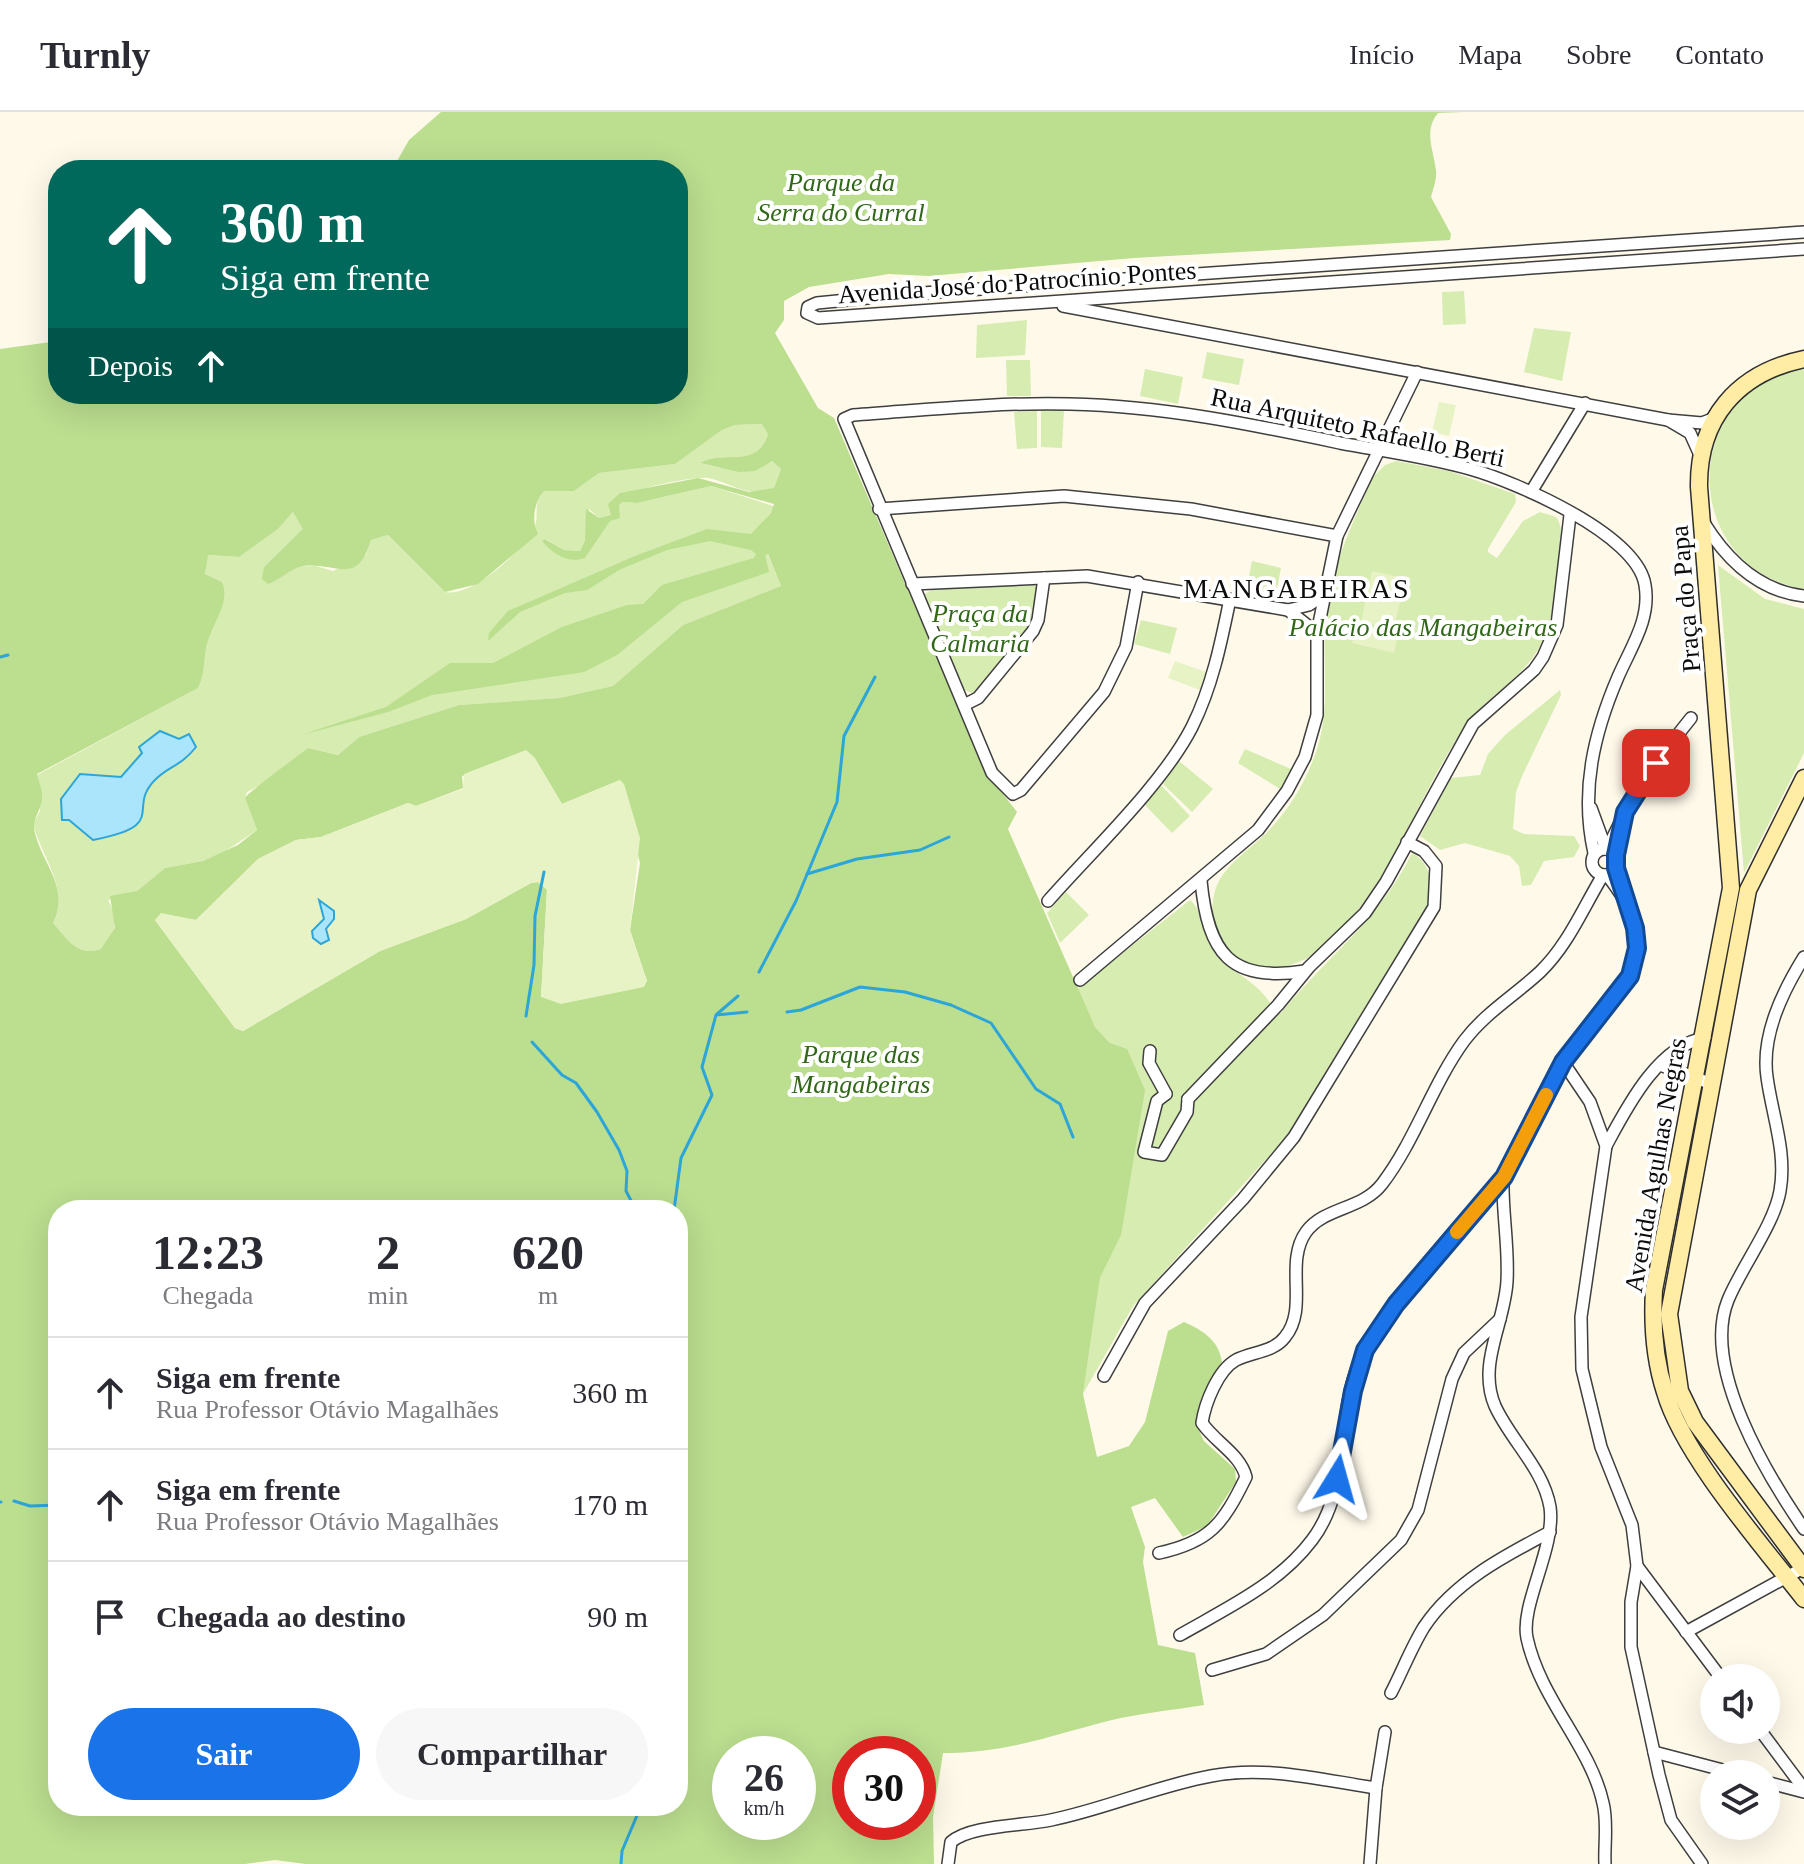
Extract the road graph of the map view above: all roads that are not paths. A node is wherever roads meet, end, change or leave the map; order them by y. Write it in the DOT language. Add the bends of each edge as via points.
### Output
graph roads {
  1 [pos="1804,232"];
  2 [pos="1804,249"];
  3 [pos="1125,298"];
  4 [pos="1045,303"];
  5 [pos="1131,316"];
  6 [pos="1804,359"];
  7 [pos="1417,372"];
  8 [pos="1585,403"];
  9 [pos="1715,418"];
  10 [pos="1668,420"];
  11 [pos="1380,451"];
  12 [pos="1699,453"];
  13 [pos="1531,492"];
  14 [pos="879,509"];
  15 [pos="1570,515"];
  16 [pos="1702,520"];
  17 [pos="1337,536"];
  18 [pos="1044,578"];
  19 [pos="1138,582"];
  20 [pos="912,584"];
  21 [pos="1804,596"];
  22 [pos="1321,597"];
  23 [pos="1230,599"];
  24 [pos="1288,610"];
  25 [pos="1317,633"];
  26 [pos="966,704"];
  27 [pos="1691,718"];
  28 [pos="1804,778"];
  29 [pos="1407,842"];
  30 [pos="1606,851"];
  31 [pos="1605,872"];
  32 [pos="1201,881"];
  33 [pos="1740,889"];
  34 [pos="1048,901"];
  35 [pos="1804,957"];
  36 [pos="1305,971"];
  37 [pos="1080,980"];
  38 [pos="1703,1037"];
  39 [pos="1720,1041"];
  40 [pos="1681,1049"];
  41 [pos="1150,1051"];
  42 [pos="1563,1062"];
  43 [pos="1660,1065"];
  44 [pos="1678,1070"];
  45 [pos="1694,1081"];
  46 [pos="1712,1084"];
  47 [pos="1166,1094"];
  48 [pos="1188,1099"];
  49 [pos="1606,1146"];
  50 [pos="1504,1177"];
  51 [pos="1501,1319"];
  52 [pos="1104,1376"];
  53 [pos="1804,1529"];
  54 [pos="1550,1532"];
  55 [pos="1159,1553"];
  56 [pos="1637,1566"];
  57 [pos="1804,1569"];
  58 [pos="1789,1579"];
  59 [pos="1804,1599"];
  60 [pos="1686,1632"];
  61 [pos="1180,1635"];
  62 [pos="1710,1664"];
  63 [pos="1212,1670"];
  64 [pos="1391,1693"];
  65 [pos="1385,1732"];
  66 [pos="1770,1744"];
  67 [pos="1654,1752"];
  68 [pos="1700,1764"];
  69 [pos="1780,1785"];
  70 [pos="1376,1788"];
  71 [pos="1804,1790"];
  72 [pos="948,1864"];
  73 [pos="1370,1864"];
  74 [pos="1605,1864"];
  75 [pos="1702,1864"];
  1 -- 4 [label="street, Avenida José do Patrocínio Pontes" via="908,294 817,303 807,313 818,318"];
  2 -- 3 [label="street, Avenida José do Patrocínio Pontes"];
  3 -- 4 [label="street, Avenida José do Patrocínio Pontes"];
  3 -- 5 [label="street" via="1119,308"];
  4 -- 5 [label="street"];
  5 -- 7 [label="street"];
  6 -- 9 [label="street, Praça do Papa" via="1763,371"];
  7 -- 8 [label="street"];
  7 -- 11 [label="street"];
  8 -- 10 [label="street"];
  8 -- 13 [label="street"];
  9 -- 10 [label="street" via="1702,423"];
  9 -- 12 [label="street, Praça do Papa"];
  10 -- 12 [label="street" via="1690,433"];
  11 -- 13 [label="street, Rua Arquiteto Rafaello Berti" via="1471,469"];
  11 -- 14 [label="street, Rua Arquiteto Rafaello Berti" via="1207,415 1141,408 1018,404 853,415 844,419"];
  11 -- 17 [label="street"];
  12 -- 16 [label="street, Praça do Papa"];
  13 -- 15 [label="street, Rua Arquiteto Rafaello Berti"];
  14 -- 17 [label="street" via="1064,496 1191,509"];
  14 -- 20 [label="street"];
  15 -- 29 [label="street" via="1554,639 1534,670 1473,724"];
  15 -- 30 [label="street, Rua Arquiteto Rafaello Berti" via="1616,539 1633,556 1645,584 1645,620 1590,762 1589,800"];
  16 -- 21 [label="street" via="1725,553 1753,577"];
  16 -- 33 [label="street, Praça do Papa"];
  17 -- 22 [label="street"];
  18 -- 19 [label="street"];
  18 -- 20 [label="street"];
  18 -- 26 [label="street" via="1033,631 978,698"];
  19 -- 23 [label="street"];
  19 -- 26 [label="street" via="1126,647 1104,692 1021,790 1013,794 992,773"];
  20 -- 26 [label="street" via="958,696"];
  22 -- 24 [label="street"];
  22 -- 25 [label="street"];
  23 -- 24 [label="street"];
  23 -- 34 [label="street" via="1209,689 1191,729 1163,770"];
  24 -- 25 [label="street"];
  25 -- 32 [label="street" via="1317,715 1305,757 1258,830"];
  27 -- 30 [label="street" via="1641,781"];
  28 -- 33 [label="street"];
  29 -- 36 [label="street" via="1365,913"];
  29 -- 52 [label="street" via="1436,866 1434,907 1294,1137 1145,1303"];
  30 -- 31 [label="street"];
  30 -- 31 [label="street"];
  31 -- 42 [label="street" via="1625,899 1636,938 1630,976"];
  31 -- 55 [label="street" via="1564,945 1541,971 1479,1021 1461,1046 1382,1184 1352,1207 1319,1218 1306,1232 1296,1262 1294,1321 1286,1337 1234,1361 1220,1377 1204,1413 1202,1423 1242,1463 1246,1477 1207,1537 1193,1546"];
  32 -- 36 [label="street" via="1207,926 1228,958 1256,975"];
  32 -- 37 [label="street"];
  33 -- 38 [label="street, Avenida Agulhas Negras"];
  33 -- 39 [label="street, Avenida Agulhas Negras"];
  35 -- 53 [label="street" via="1784,989 1771,1028 1766,1073 1782,1154 1780,1192 1732,1292 1722,1328 1736,1401 1770,1476"];
  36 -- 48 [label="street"];
  38 -- 39 [label="street"];
  38 -- 40 [label="street"];
  38 -- 45 [label="street, Avenida Agulhas Negras"];
  39 -- 46 [label="street, Avenida Agulhas Negras"];
  40 -- 43 [label="street"];
  40 -- 44 [label="street"];
  41 -- 47 [label="street" via="1149,1063"];
  42 -- 49 [label="street" via="1590,1102"];
  42 -- 50 [label="street"];
  43 -- 44 [label="street"];
  43 -- 49 [label="street" via="1637,1089"];
  44 -- 45 [label="street"];
  45 -- 46 [label="street"];
  45 -- 58 [label="street, Avenida Agulhas Negras" via="1654,1290 1655,1352 1681,1432"];
  46 -- 57 [label="street, Avenida Agulhas Negras" via="1672,1285 1671,1347 1680,1391 1695,1422"];
  47 -- 48 [label="street"];
  47 -- 48 [label="street" via="1157,1101 1144,1152 1162,1155 1187,1112"];
  49 -- 56 [label="street" via="1581,1317 1582,1369 1601,1447 1632,1525"];
  50 -- 51 [label="street" via="1507,1282"];
  50 -- 61 [label="street" via="1396,1304 1365,1350 1346,1421 1335,1500 1311,1542 1269,1582"];
  51 -- 54 [label="street" via="1489,1356 1495,1405 1540,1478 1550,1507"];
  51 -- 63 [label="street" via="1464,1353 1452,1379 1418,1510 1401,1540 1323,1615 1266,1654"];
  54 -- 64 [label="street" via="1458,1588 1425,1626"];
  54 -- 74 [label="street" via="1526,1633 1534,1666 1598,1784 1604,1806"];
  56 -- 60 [label="street"];
  56 -- 67 [label="street" via="1631,1647"];
  57 -- 58 [label="street"];
  58 -- 59 [label="street, Avenida Agulhas Negras"];
  58 -- 60 [label="street"];
  60 -- 62 [label="street"];
  65 -- 70 [label="street"];
  66 -- 71 [label="street"];
  67 -- 68 [label="street"];
  67 -- 75 [label="street" via="1671,1820"];
  69 -- 71 [label="street"];
  70 -- 72 [label="street" via="1283,1774 1213,1775 1058,1818 969,1831 951,1842"];
  70 -- 73 [label="street"];
}
